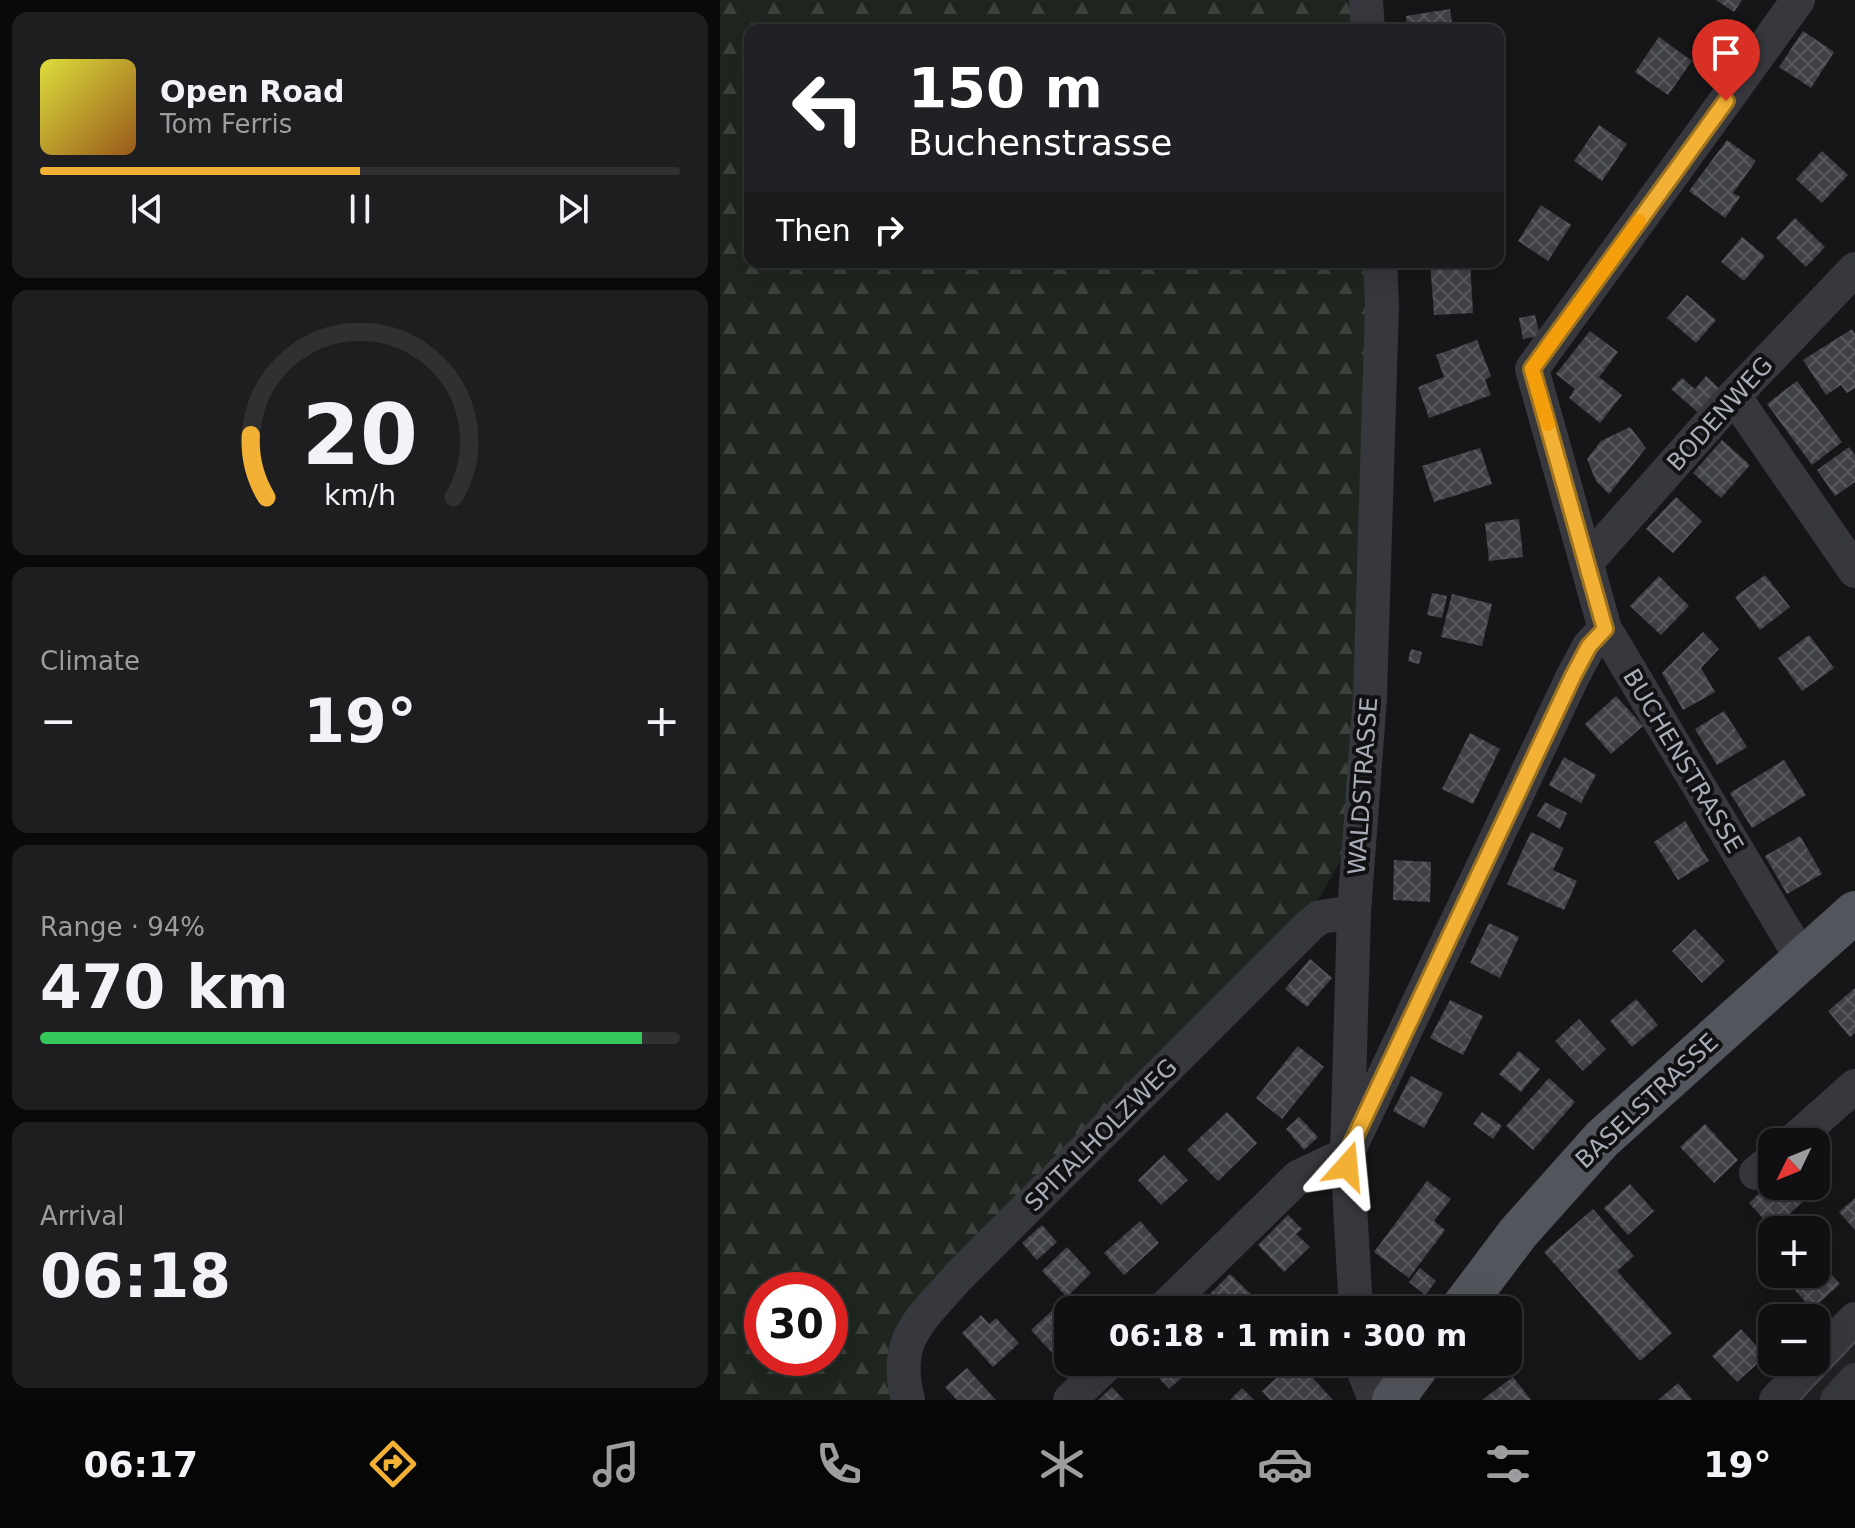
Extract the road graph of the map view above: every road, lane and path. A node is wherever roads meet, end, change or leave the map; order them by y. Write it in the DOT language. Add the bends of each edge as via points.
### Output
graph roads {
  1 [pos="1366,0"];
  2 [pos="1798,0"];
  3 [pos="1368,24"];
  4 [pos="1380,268"];
  5 [pos="1853,277"];
  6 [pos="1734,396"];
  7 [pos="1587,562"];
  8 [pos="1855,571"];
  9 [pos="1605,629"];
  10 [pos="1354,912"];
  11 [pos="1852,920"];
  12 [pos="1802,959"];
  13 [pos="1855,1086"];
  14 [pos="1808,1128"];
  15 [pos="1347,1154"];
  16 [pos="1176,1296"];
  17 [pos="1355,1296"];
  18 [pos="1471,1296"];
  19 [pos="1855,1319"];
  20 [pos="1830,1344"];
  21 [pos="1095,1376"];
  22 [pos="1366,1376"];
  23 [pos="1411,1376"];
  24 [pos="1799,1376"];
  25 [pos="1855,1380"];
  26 [pos="908,1400"];
  27 [pos="1070,1400"];
  28 [pos="1375,1400"];
  29 [pos="1393,1400"];
  30 [pos="1776,1400"];
  31 [pos="1837,1400"];
  1 -- 3 [label="street"];
  2 -- 7 [label="street, BUCHENSTRASSE" via="1532,369"];
  4 -- 10 [label="street, WALDSTRASSE" via="1370,697"];
  5 -- 6 [label="street, BODENWEG"];
  6 -- 7 [label="street, BODENWEG"];
  6 -- 8 [label="street"];
  7 -- 9 [label="street, BUCHENSTRASSE"];
  9 -- 12 [label="street, BUCHENSTRASSE"];
  9 -- 15 [label="street" via="1573,676"];
  10 -- 15 [label="street, WALDSTRASSE"];
  10 -- 26 [label="street, SPITALHOLZWEG" via="1320,917 1310,925 957,1278 907,1339 902,1364"];
  11 -- 12 [label="main road, BASELSTRASSE"];
  12 -- 18 [label="main road, BASELSTRASSE" via="1602,1139 1518,1233"];
  13 -- 14 [label="street"];
  15 -- 16 [label="street" via="1298,1177"];
  15 -- 17 [label="street, WALDSTRASSE"];
  19 -- 20 [label="street"];
  21 -- 27 [label="street"];
  22 -- 28 [label="street"];
  23 -- 29 [label="main road"];
  24 -- 30 [label="street"];
  25 -- 31 [label="street"];
}
